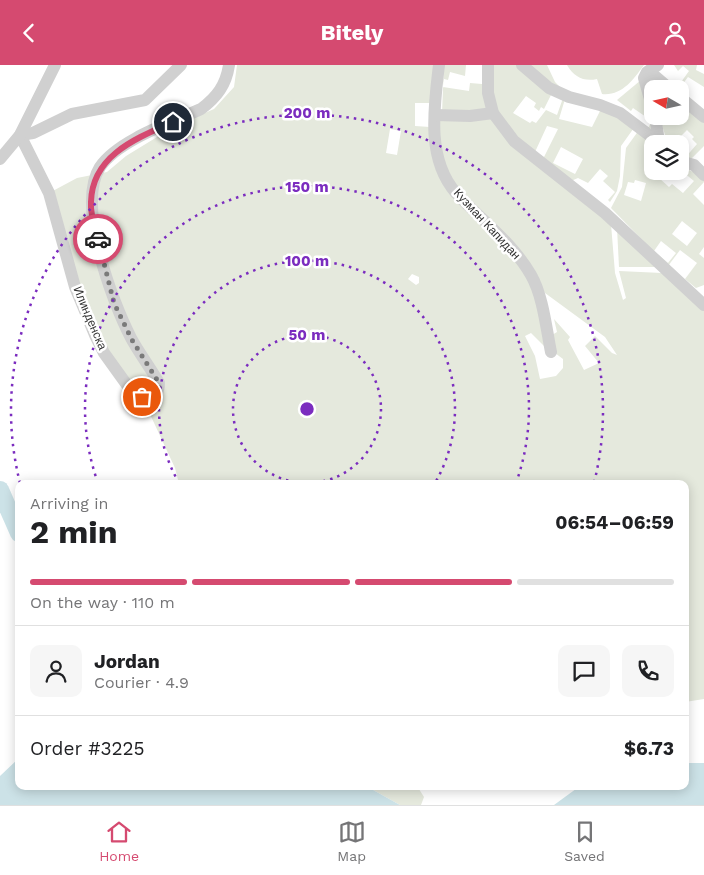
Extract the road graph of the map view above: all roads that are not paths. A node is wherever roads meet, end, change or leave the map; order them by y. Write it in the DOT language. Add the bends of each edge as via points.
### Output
graph roads {
  1 [pos="55,65"];
  2 [pos="181,65"];
  3 [pos="229,65"];
  4 [pos="439,65"];
  5 [pos="488,65"];
  6 [pos="522,65"];
  7 [pos="653,68"];
  8 [pos="645,80"];
  9 [pos="663,80"];
  10 [pos="689,104"];
  11 [pos="493,113"];
  12 [pos="436,115"];
  13 [pos="704,117"];
  14 [pos="20,135"];
  15 [pos="649,135"];
  16 [pos="0,159"];
  17 [pos="689,164"];
  18 [pos="704,175"];
  19 [pos="704,288"];
  20 [pos="692,295"];
  21 [pos="704,305"];
  22 [pos="551,352"];
  1 -- 14 [label="street"];
  2 -- 14 [label="street" via="145,100 78,112 33,133"];
  3 -- 14 [label="street, Илинденска" via="224,84 210,102 133,140 114,153 100,167 93,185 90,203 114,303 159,383 156,395 150,397 136,393 127,385 94,335 75,287 49,193"];
  4 -- 12 [label="street, Кузман Капидан"];
  5 -- 11 [label="street" via="488,93"];
  6 -- 15 [label="street" via="549,88 620,113"];
  7 -- 8 [label="street"];
  7 -- 9 [label="street"];
  10 -- 13 [label="street"];
  11 -- 12 [label="street" via="470,117"];
  11 -- 20 [label="street" via="521,147 600,209"];
  12 -- 22 [label="street, Кузман Капидан" via="436,146 443,173 455,191 500,237 531,275"];
  14 -- 16 [label="street"];
  17 -- 18 [label="street"];
  19 -- 20 [label="street"];
  20 -- 21 [label="street"];
}
